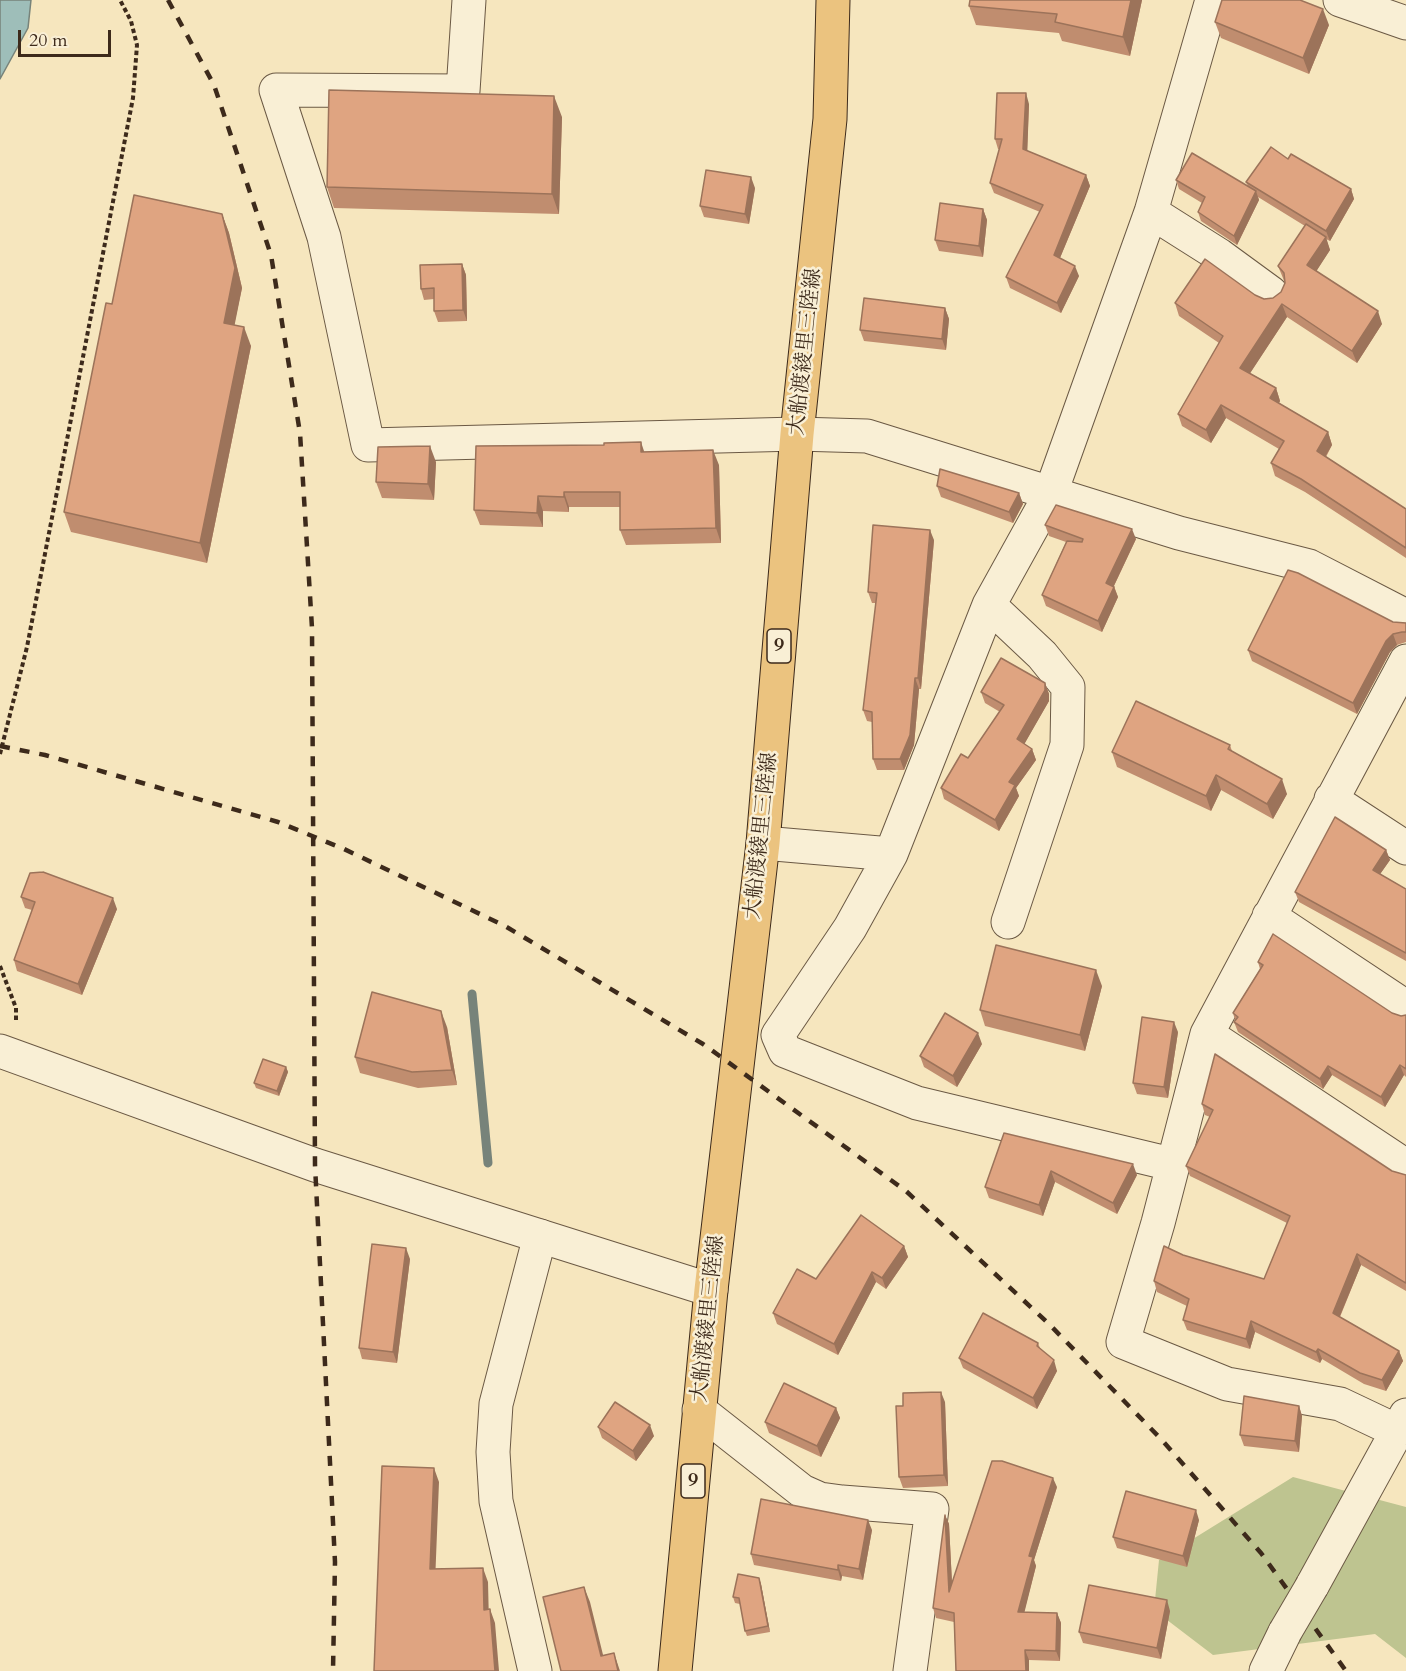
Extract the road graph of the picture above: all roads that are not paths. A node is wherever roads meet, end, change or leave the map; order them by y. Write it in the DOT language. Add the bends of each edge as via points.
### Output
graph roads {
  1 [pos="469,0"];
  2 [pos="833,0"];
  3 [pos="1212,0"];
  4 [pos="1341,0"];
  5 [pos="1406,23"];
  6 [pos="1151,212"];
  7 [pos="1271,293"];
  8 [pos="797,434"];
  9 [pos="1050,495"];
  10 [pos="989,605"];
  11 [pos="1406,616"];
  12 [pos="1406,661"];
  13 [pos="1331,799"];
  14 [pos="763,843"];
  15 [pos="1406,848"];
  16 [pos="891,854"];
  17 [pos="1269,916"];
  18 [pos="1008,922"];
  19 [pos="1406,1007"];
  20 [pos="1207,1034"];
  21 [pos="7,1053"];
  22 [pos="1171,1164"];
  23 [pos="1406,1167"];
  24 [pos="540,1236"];
  25 [pos="711,1290"];
  26 [pos="699,1410"];
  27 [pos="1401,1423"];
  28 [pos="535,1671"];
  29 [pos="675,1671"];
  30 [pos="910,1671"];
  31 [pos="1266,1671"];
  1 -- 8 [label="street" via="463,91 276,90 324,237 368,445"];
  2 -- 8 [label="main road, 大船渡綾里三陸線 / 9" via="830,119"];
  3 -- 6 [label="street"];
  4 -- 5 [label="street"];
  6 -- 7 [label="street"];
  6 -- 9 [label="street"];
  8 -- 9 [label="street" via="867,436"];
  8 -- 14 [label="main road, 大船渡綾里三陸線 / 9"];
  9 -- 10 [label="street"];
  9 -- 11 [label="street" via="1309,566"];
  10 -- 16 [label="street"];
  10 -- 18 [label="street" via="1042,655 1068,687 1067,745"];
  12 -- 13 [label="street"];
  13 -- 15 [label="street"];
  13 -- 17 [label="street"];
  14 -- 16 [label="street"];
  14 -- 25 [label="main road, 大船渡綾里三陸線 / 9"];
  16 -- 22 [label="street" via="850,928 778,1035 784,1052 917,1103"];
  17 -- 19 [label="street"];
  17 -- 20 [label="street"];
  20 -- 22 [label="street"];
  20 -- 23 [label="street"];
  21 -- 24 [label="street" via="315,1165"];
  22 -- 27 [label="street" via="1123,1342 1227,1384 1340,1404"];
  24 -- 25 [label="street"];
  24 -- 28 [label="street" via="496,1404 493,1452 496,1501"];
  25 -- 26 [label="main road, 大船渡綾里三陸線 / 9"];
  26 -- 29 [label="main road, 大船渡綾里三陸線 / 9"];
  26 -- 30 [label="street" via="802,1491 820,1499 932,1509"];
  27 -- 31 [label="street, bridge"];
}
